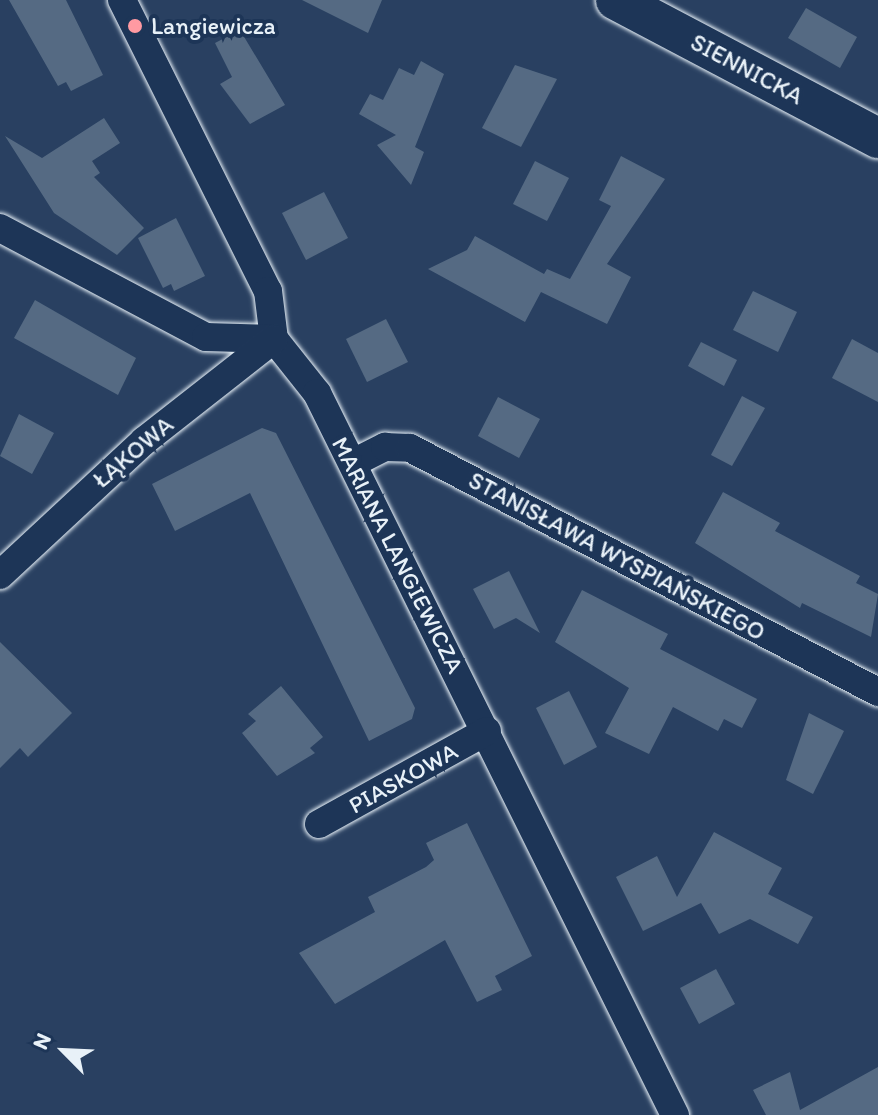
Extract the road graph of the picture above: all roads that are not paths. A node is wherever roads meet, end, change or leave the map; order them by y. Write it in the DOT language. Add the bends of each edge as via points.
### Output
graph roads {
  1 [pos="122,0"];
  2 [pos="616,0"];
  3 [pos="878,138"];
  4 [pos="0,228"];
  5 [pos="274,339"];
  6 [pos="353,463"];
  7 [pos="0,575"];
  8 [pos="878,692"];
  9 [pos="487,731"];
  10 [pos="319,824"];
  11 [pos="675,1115"];
  1 -- 5 [label="street" via="268,291"];
  2 -- 3 [label="main road, SIENNICKA"];
  4 -- 5 [label="street" via="206,337"];
  5 -- 6 [label="street, MARIANA LANGIEWICZA" via="317,393"];
  5 -- 7 [label="street, ŁĄKOWA" via="122,460"];
  6 -- 8 [label="street, STANISŁAWA WYSPIAŃSKIEGO" via="385,447 410,448"];
  6 -- 9 [label="street, MARIANA LANGIEWICZA"];
  9 -- 10 [label="street, PIASKOWA"];
  9 -- 11 [label="street, MARIANA LANGIEWICZA"];
}
